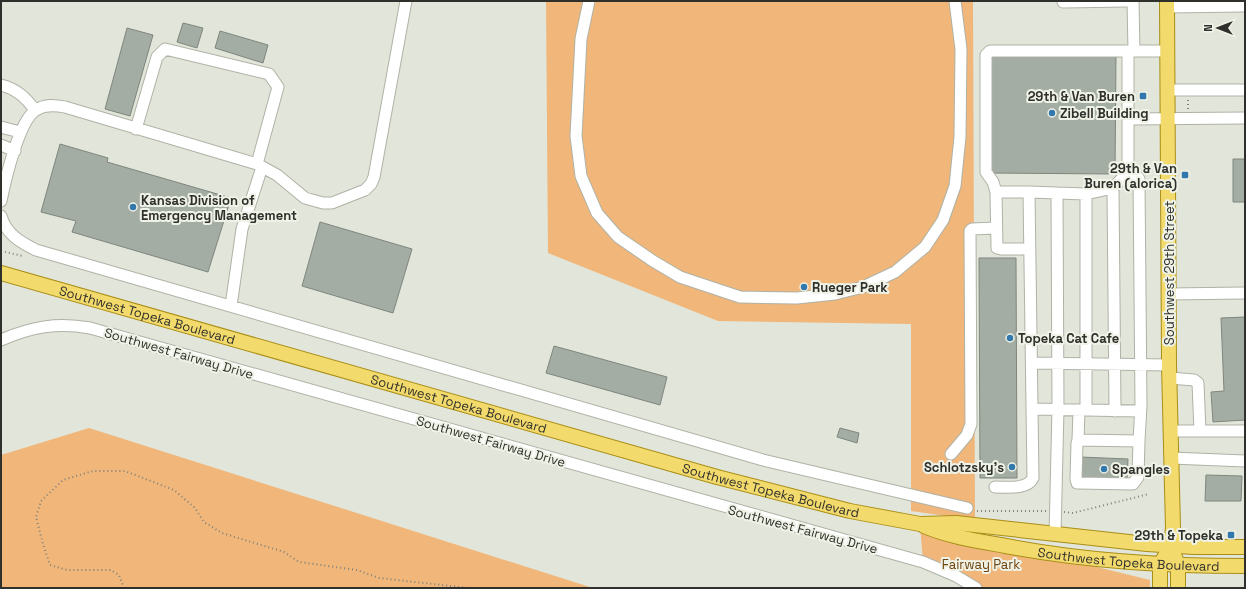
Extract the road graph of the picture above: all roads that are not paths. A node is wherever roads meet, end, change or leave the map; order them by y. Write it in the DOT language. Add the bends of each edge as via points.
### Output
graph roads {
  1 [pos="406,1"];
  2 [pos="589,1"];
  3 [pos="955,1"];
  4 [pos="1126,1"];
  5 [pos="1133,1"];
  6 [pos="1063,2"];
  7 [pos="1167,4"];
  8 [pos="1245,6"];
  9 [pos="1131,51"];
  10 [pos="1167,51"];
  11 [pos="1,85"];
  12 [pos="1167,90"];
  13 [pos="1245,90"];
  14 [pos="35,110"];
  15 [pos="1245,118"];
  16 [pos="1129,119"];
  17 [pos="1167,119"];
  18 [pos="1,127"];
  19 [pos="136,129"];
  20 [pos="20,132"];
  21 [pos="1,145"];
  22 [pos="15,151"];
  23 [pos="259,166"];
  24 [pos="1128,172"];
  25 [pos="1113,188"];
  26 [pos="996,192"];
  27 [pos="1029,192"];
  28 [pos="1057,192"];
  29 [pos="1086,194"];
  30 [pos="1,201"];
  31 [pos="1,216"];
  32 [pos="996,228"];
  33 [pos="1030,249"];
  34 [pos="1,273"];
  35 [pos="1245,293"];
  36 [pos="1169,294"];
  37 [pos="231,306"];
  38 [pos="1,340"];
  39 [pos="1032,363"];
  40 [pos="1058,364"];
  41 [pos="1086,364"];
  42 [pos="1115,364"];
  43 [pos="1141,365"];
  44 [pos="1169,372"];
  45 [pos="1032,409"];
  46 [pos="1058,409"];
  47 [pos="1082,410"];
  48 [pos="1115,410"];
  49 [pos="1140,411"];
  50 [pos="1171,431"];
  51 [pos="1200,431"];
  52 [pos="1245,431"];
  53 [pos="1078,440"];
  54 [pos="1138,441"];
  55 [pos="951,454"];
  56 [pos="1172,458"];
  57 [pos="1245,461"];
  58 [pos="995,487"];
  59 [pos="967,508"];
  60 [pos="920,524"];
  61 [pos="1055,535"];
  62 [pos="1171,545"];
  63 [pos="1245,547"];
  64 [pos="1160,565"];
  65 [pos="1178,565"];
  66 [pos="1245,566"];
  67 [pos="976,588"];
  68 [pos="1160,588"];
  69 [pos="1178,588"];
  1 -- 23 [label="street" via="371,184 365,190 332,203 323,203 305,198 277,175"];
  2 -- 3 [label="street" via="581,39 576,136 581,176 597,213 618,237 680,277 740,297 797,298 834,294 863,287 895,272 925,248 943,220 955,186 960,138 961,49"];
  4 -- 6 [label="street"];
  5 -- 9 [label="street"];
  7 -- 8 [label="street"];
  7 -- 10 [label="main road, Southwest 29th Street"];
  9 -- 10 [label="street"];
  9 -- 16 [label="street"];
  9 -- 26 [label="street" via="990,51 986,55 986,172"];
  10 -- 12 [label="main road, Southwest 29th Street"];
  11 -- 14 [label="street" via="18,91"];
  12 -- 13 [label="street"];
  12 -- 17 [label="main road, Southwest 29th Street"];
  14 -- 19 [label="street" via="47,106 66,106"];
  14 -- 20 [label="street"];
  15 -- 17 [label="street"];
  16 -- 17 [label="street"];
  16 -- 24 [label="street"];
  17 -- 36 [label="main road, Southwest 29th Street"];
  18 -- 20 [label="street"];
  19 -- 23 [label="street"];
  19 -- 23 [label="street" via="157,57 165,49 269,74 278,87"];
  20 -- 22 [label="street"];
  21 -- 22 [label="street"];
  22 -- 30 [label="street"];
  23 -- 37 [label="street" via="242,229"];
  24 -- 25 [label="street"];
  24 -- 43 [label="street" via="1136,174 1139,179"];
  25 -- 29 [label="street"];
  25 -- 42 [label="street"];
  26 -- 27 [label="street"];
  26 -- 32 [label="street"];
  27 -- 28 [label="street"];
  27 -- 33 [label="street"];
  28 -- 29 [label="street"];
  28 -- 40 [label="street"];
  29 -- 41 [label="street"];
  31 -- 37 [label="street" via="8,231 17,240 36,250"];
  32 -- 33 [label="street" via="997,248"];
  32 -- 55 [label="street" via="972,228 970,231 971,424 967,435"];
  33 -- 39 [label="street"];
  34 -- 60 [label="main road, Southwest Topeka Boulevard" via="717,477 843,509"];
  35 -- 36 [label="street"];
  36 -- 44 [label="main road, Southwest 29th Street"];
  37 -- 59 [label="street" via="763,460"];
  38 -- 67 [label="street, Southwest Fairway Drive" via="47,325 90,328 923,562 950,573"];
  39 -- 40 [label="street"];
  39 -- 45 [label="street"];
  40 -- 41 [label="street"];
  40 -- 46 [label="street"];
  41 -- 42 [label="street"];
  41 -- 47 [label="street"];
  42 -- 43 [label="street"];
  42 -- 48 [label="street"];
  43 -- 44 [label="street"];
  43 -- 49 [label="street"];
  44 -- 50 [label="main road, Southwest 29th Street"];
  44 -- 51 [label="street" via="1198,383"];
  45 -- 46 [label="street"];
  45 -- 58 [label="street" via="1031,483 1026,486"];
  46 -- 47 [label="street"];
  46 -- 61 [label="street"];
  47 -- 48 [label="street"];
  47 -- 53 [label="street"];
  48 -- 49 [label="street"];
  49 -- 54 [label="street"];
  50 -- 51 [label="street"];
  50 -- 56 [label="main road, Southwest 29th Street"];
  51 -- 52 [label="street"];
  53 -- 54 [label="street"];
  53 -- 54 [label="street" via="1078,483 1111,484 1133,484 1137,481"];
  56 -- 57 [label="street"];
  56 -- 62 [label="main road, Southwest 29th Street"];
  60 -- 61 [label="main road, Southwest Topeka Boulevard" via="956,523"];
  60 -- 64 [label="main road, Southwest Topeka Boulevard" via="943,534 1046,554"];
  61 -- 62 [label="main road, Southwest Topeka Boulevard"];
  62 -- 63 [label="main road, Southwest Topeka Boulevard"];
  62 -- 64 [label="main road, Southwest 29th Street"];
  62 -- 65 [label="main road, Southwest 29th Street"];
  64 -- 65 [label="main road, Southwest Topeka Boulevard"];
  64 -- 68 [label="main road, Southwest 29th Street"];
  65 -- 66 [label="main road, Southwest Topeka Boulevard"];
  65 -- 69 [label="main road, Southwest 29th Street"];
}
